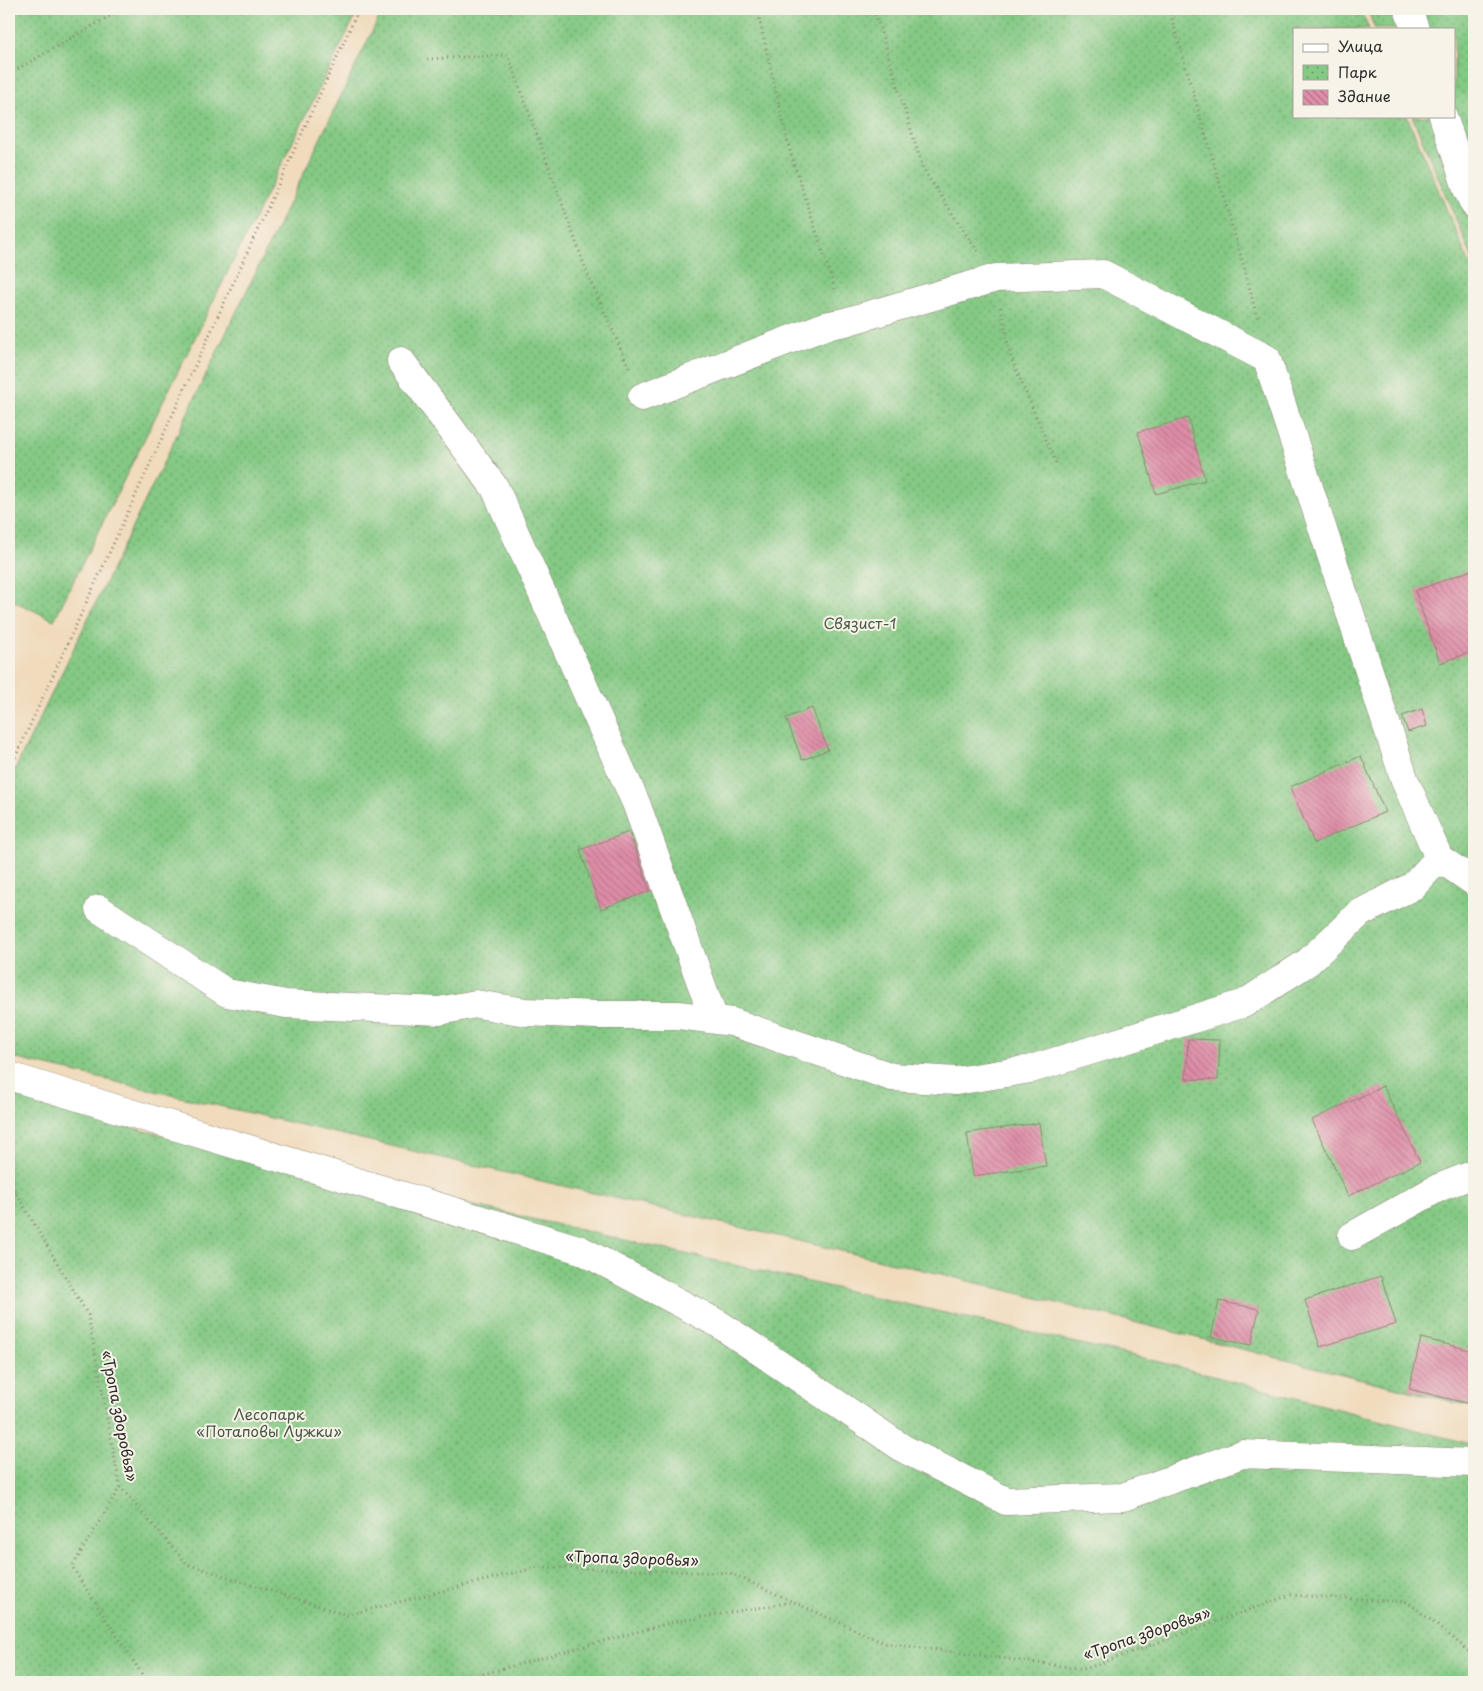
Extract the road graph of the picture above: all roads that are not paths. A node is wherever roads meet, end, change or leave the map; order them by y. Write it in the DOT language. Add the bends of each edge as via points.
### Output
graph roads {
  1 [pos="1408,9"];
  2 [pos="1415,28"];
  3 [pos="1444,118"];
  4 [pos="1474,204"];
  5 [pos="401,361"];
  6 [pos="642,397"];
  7 [pos="1439,858"];
  8 [pos="1474,882"];
  9 [pos="99,909"];
  10 [pos="714,1019"];
  11 [pos="9,1076"];
  12 [pos="1474,1174"];
  13 [pos="1352,1236"];
  14 [pos="1474,1464"];
  1 -- 2 [label="street"];
  3 -- 4 [label="street"];
  5 -- 10 [label="street" via="495,488 636,803"];
  6 -- 7 [label="street" via="824,326 996,278 1102,274 1267,358 1405,781"];
  7 -- 8 [label="street"];
  7 -- 10 [label="street" via="1413,886 1360,914 1308,962 1245,1003 1031,1069 956,1081 892,1078 732,1022"];
  9 -- 10 [label="street" via="227,993 286,1004 439,1011 476,1004 526,1012 679,1015"];
  11 -- 14 [label="street" via="581,1250 719,1324 904,1448 1006,1501 1123,1498 1242,1454"];
  12 -- 13 [label="street" via="1438,1188"];
}
